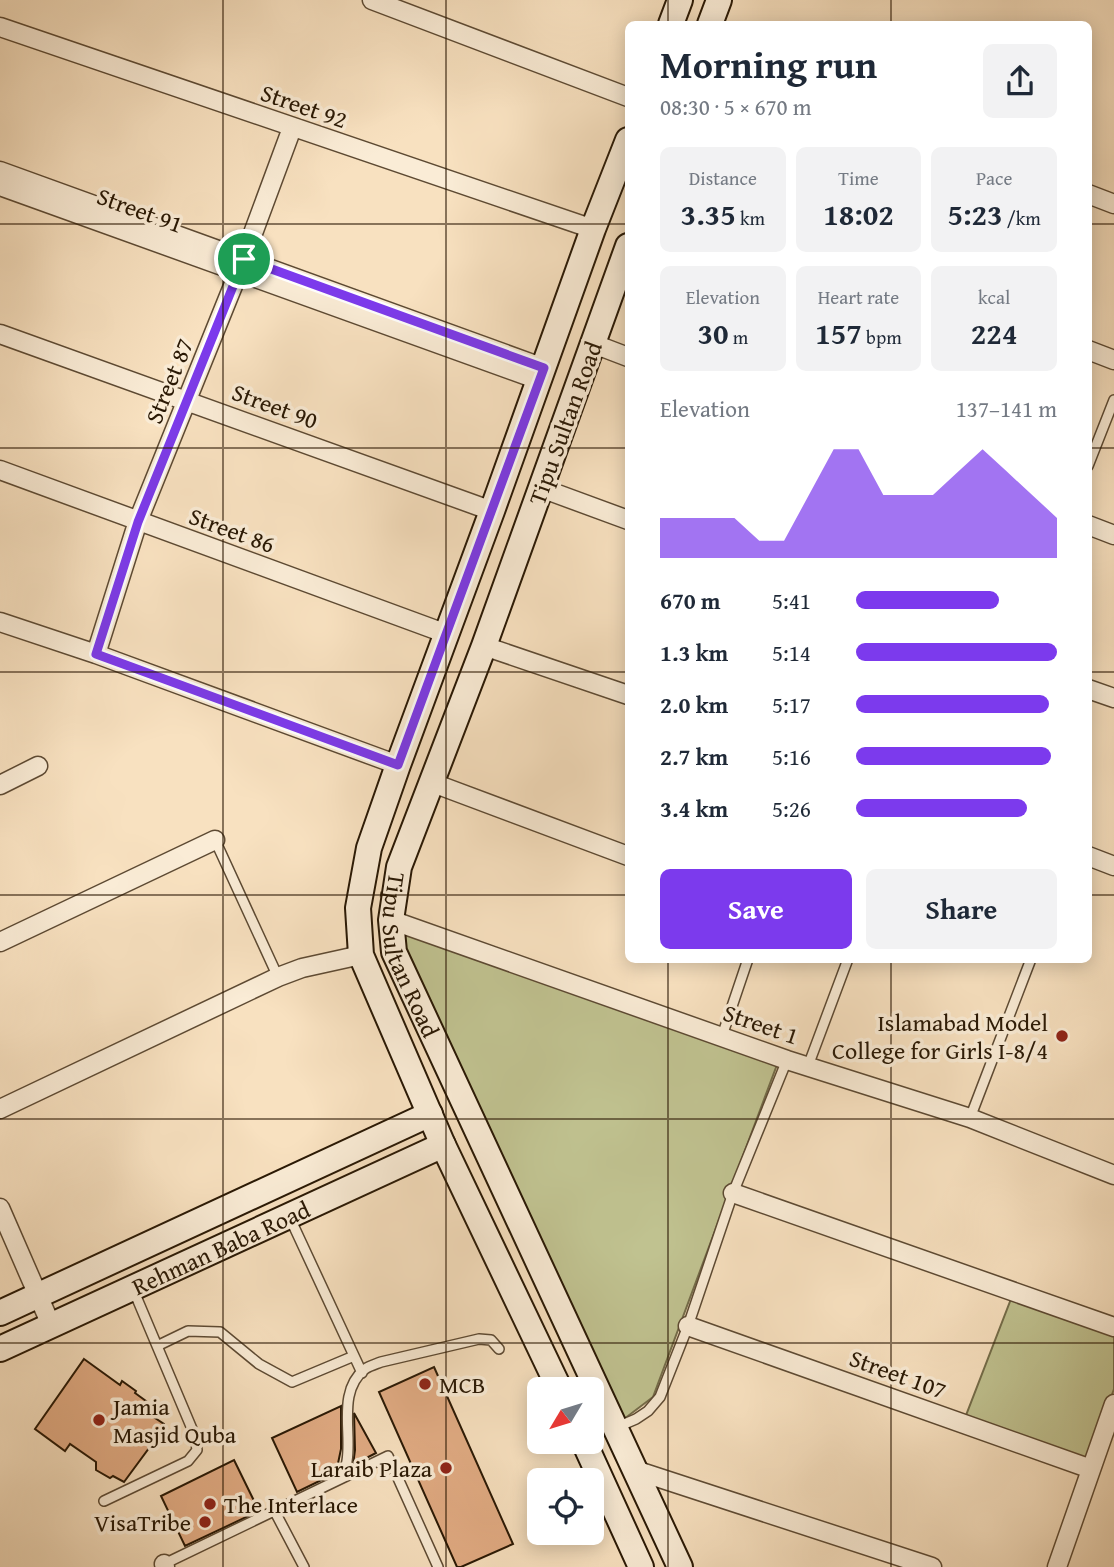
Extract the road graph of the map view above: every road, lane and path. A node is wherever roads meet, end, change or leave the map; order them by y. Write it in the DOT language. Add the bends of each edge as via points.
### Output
graph roads {
  1 [pos="372,0"];
  2 [pos="680,0"];
  3 [pos="719,0"];
  4 [pos="672,21"];
  5 [pos="711,21"];
  6 [pos="0,27"];
  7 [pos="625,96"];
  8 [pos="292,128"];
  9 [pos="625,148"];
  10 [pos="0,171"];
  11 [pos="0,186"];
  12 [pos="1092,196"];
  13 [pos="1114,204"];
  14 [pos="593,229"];
  15 [pos="625,255"];
  16 [pos="241,265"];
  17 [pos="0,334"];
  18 [pos="594,344"];
  19 [pos="1092,352"];
  20 [pos="625,356"];
  21 [pos="1114,360"];
  22 [pos="541,374"];
  23 [pos="188,400"];
  24 [pos="1114,400"];
  25 [pos="523,425"];
  26 [pos="559,439"];
  27 [pos="1092,456"];
  28 [pos="0,470"];
  29 [pos="541,488"];
  30 [pos="492,511"];
  31 [pos="625,519"];
  32 [pos="138,522"];
  33 [pos="1092,527"];
  34 [pos="1114,535"];
  35 [pos="0,622"];
  36 [pos="447,634"];
  37 [pos="484,646"];
  38 [pos="96,654"];
  39 [pos="1092,690"];
  40 [pos="625,694"];
  41 [pos="1114,698"];
  42 [pos="421,704"];
  43 [pos="457,720"];
  44 [pos="398,765"];
  45 [pos="38,766"];
  46 [pos="433,783"];
  47 [pos="0,785"];
  48 [pos="215,840"];
  49 [pos="625,855"];
  50 [pos="1092,858"];
  51 [pos="1114,866"];
  52 [pos="391,920"];
  53 [pos="0,942"];
  54 [pos="361,955"];
  55 [pos="747,963"];
  56 [pos="847,963"];
  57 [pos="1029,963"];
  58 [pos="278,977"];
  59 [pos="722,1036"];
  60 [pos="786,1060"];
  61 [pos="808,1066"];
  62 [pos="0,1109"];
  63 [pos="429,1114"];
  64 [pos="970,1118"];
  65 [pos="443,1144"];
  66 [pos="1114,1175"];
  67 [pos="733,1193"];
  68 [pos="0,1208"];
  69 [pos="289,1216"];
  70 [pos="133,1289"];
  71 [pos="39,1295"];
  72 [pos="0,1313"];
  73 [pos="564,1321"];
  74 [pos="51,1325"];
  75 [pos="688,1326"];
  76 [pos="1114,1327"];
  77 [pos="534,1334"];
  78 [pos="157,1346"];
  79 [pos="0,1349"];
  80 [pos="499,1349"];
  81 [pos="354,1356"];
  82 [pos="362,1373"];
  83 [pos="554,1377"];
  84 [pos="1114,1404"];
  85 [pos="614,1428"];
  86 [pos="589,1454"];
  87 [pos="632,1468"];
  88 [pos="1091,1469"];
  89 [pos="342,1478"];
  90 [pos="104,1501"];
  91 [pos="274,1510"];
  92 [pos="162,1566"];
  93 [pos="304,1567"];
  94 [pos="438,1567"];
  95 [pos="641,1567"];
  96 [pos="680,1567"];
  97 [pos="932,1567"];
  98 [pos="1057,1567"];
  1 -- 7 [label="street"];
  2 -- 4 [label="street"];
  3 -- 5 [label="street"];
  6 -- 8 [label="street, Street 92"];
  8 -- 14 [label="street, Street 92"];
  8 -- 16 [label="street, Street 87"];
  9 -- 14 [label="street, Tipu Sultan Road"];
  10 -- 16 [label="street"];
  11 -- 16 [label="street, Street 91"];
  12 -- 13 [label="street"];
  14 -- 22 [label="street, Tipu Sultan Road"];
  15 -- 18 [label="street, Tipu Sultan Road"];
  16 -- 22 [label="street, Street 91"];
  16 -- 23 [label="street, Street 87"];
  17 -- 23 [label="street, Street 90"];
  18 -- 20 [label="street"];
  18 -- 26 [label="street, Tipu Sultan Road"];
  19 -- 21 [label="street"];
  22 -- 25 [label="street, Tipu Sultan Road"];
  23 -- 30 [label="street, Street 90"];
  23 -- 32 [label="street, Street 87"];
  24 -- 27 [label="lane"];
  25 -- 26 [label="street"];
  25 -- 30 [label="street, Tipu Sultan Road"];
  26 -- 29 [label="street, Tipu Sultan Road"];
  28 -- 32 [label="street, Street 86"];
  29 -- 31 [label="street"];
  29 -- 37 [label="street, Tipu Sultan Road"];
  30 -- 36 [label="street, Tipu Sultan Road"];
  32 -- 36 [label="street, Street 86"];
  32 -- 38 [label="street, Street 87"];
  33 -- 34 [label="street"];
  35 -- 38 [label="street"];
  36 -- 42 [label="street, Tipu Sultan Road"];
  37 -- 40 [label="street"];
  37 -- 43 [label="street, Tipu Sultan Road"];
  38 -- 44 [label="street"];
  39 -- 41 [label="street"];
  42 -- 43 [label="street"];
  42 -- 44 [label="street, Tipu Sultan Road"];
  43 -- 46 [label="street, Tipu Sultan Road"];
  44 -- 54 [label="street, Tipu Sultan Road" via="369,848 358,908"];
  45 -- 47 [label="street"];
  46 -- 49 [label="street"];
  46 -- 52 [label="street, Tipu Sultan Road" via="399,867"];
  48 -- 53 [label="street"];
  48 -- 58 [label="lane"];
  50 -- 51 [label="street"];
  52 -- 59 [label="street, Street 1"];
  52 -- 73 [label="street, Tipu Sultan Road" via="394,952"];
  54 -- 58 [label="street"];
  54 -- 63 [label="street, Tipu Sultan Road"];
  55 -- 59 [label="lane"];
  56 -- 61 [label="lane"];
  57 -- 64 [label="lane"];
  58 -- 62 [label="street"];
  59 -- 60 [label="street, Street 1"];
  60 -- 61 [label="street, Street 1"];
  60 -- 67 [label="lane"];
  61 -- 64 [label="street, Street 1"];
  63 -- 65 [label="street, Tipu Sultan Road"];
  63 -- 71 [label="street, Rehman Baba Road"];
  64 -- 66 [label="street, Street 1"];
  65 -- 69 [label="street, Rehman Baba Road"];
  65 -- 77 [label="street, Tipu Sultan Road"];
  67 -- 75 [label="lane"];
  67 -- 76 [label="street"];
  68 -- 71 [label="street"];
  69 -- 70 [label="street, Rehman Baba Road"];
  69 -- 81 [label="lane"];
  70 -- 74 [label="street, Rehman Baba Road"];
  70 -- 78 [label="lane"];
  71 -- 72 [label="street, Rehman Baba Road"];
  71 -- 74 [label="street"];
  73 -- 77 [label="street"];
  73 -- 85 [label="street, Tipu Sultan Road"];
  74 -- 79 [label="street, Rehman Baba Road"];
  75 -- 85 [label="lane" via="660,1397 636,1419"];
  75 -- 88 [label="street, Street 107"];
  77 -- 83 [label="street, Tipu Sultan Road"];
  78 -- 81 [label="lane" via="188,1331 220,1332 259,1364 292,1382"];
  78 -- 90 [label="lane" via="197,1450 188,1461"];
  80 -- 82 [label="lane" via="491,1340 479,1339 381,1362"];
  81 -- 82 [label="lane"];
  82 -- 89 [label="lane" via="347,1410 348,1460"];
  84 -- 88 [label="street"];
  85 -- 87 [label="street, Tipu Sultan Road"];
  86 -- 95 [label="street"];
  87 -- 96 [label="street, Tipu Sultan Road"];
  87 -- 97 [label="street"];
  88 -- 98 [label="street"];
  89 -- 91 [label="lane"];
  89 -- 94 [label="lane" via="388,1456"];
  91 -- 92 [label="lane"];
  91 -- 93 [label="lane"];
}
